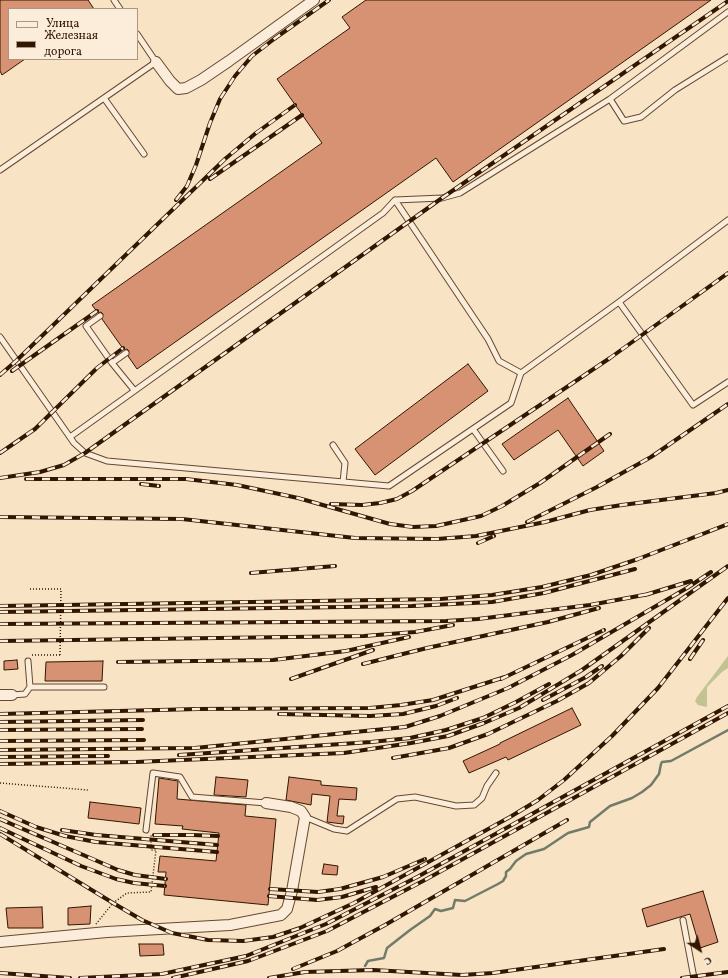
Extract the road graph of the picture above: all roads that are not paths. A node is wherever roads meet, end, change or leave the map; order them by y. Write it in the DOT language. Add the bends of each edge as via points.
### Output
graph roads {
  1 [pos="314,0"];
  2 [pos="728,12"];
  3 [pos="138,35"];
  4 [pos="728,57"];
  5 [pos="156,62"];
  6 [pos="104,98"];
  7 [pos="610,99"];
  8 [pos="144,154"];
  9 [pos="0,170"];
  10 [pos="395,200"];
  11 [pos="728,220"];
  12 [pos="619,302"];
  13 [pos="100,316"];
  14 [pos="0,337"];
  15 [pos="126,353"];
  16 [pos="112,363"];
  17 [pos="521,373"];
  18 [pos="728,382"];
  19 [pos="134,390"];
  20 [pos="473,429"];
  21 [pos="70,437"];
  22 [pos="333,445"];
  23 [pos="503,471"];
  24 [pos="343,482"];
  25 [pos="28,658"];
  26 [pos="30,687"];
  27 [pos="104,687"];
  28 [pos="0,695"];
  29 [pos="12,695"];
  30 [pos="496,773"];
  31 [pos="266,803"];
  32 [pos="305,817"];
  33 [pos="146,830"];
  34 [pos="683,920"];
  35 [pos="0,942"];
  36 [pos="694,978"];
  1 -- 5 [label="street" via="186,88 178,89"];
  2 -- 7 [label="lane"];
  3 -- 5 [label="lane"];
  4 -- 7 [label="lane" via="675,90 641,117 624,120"];
  5 -- 6 [label="lane"];
  6 -- 8 [label="lane"];
  6 -- 9 [label="lane"];
  7 -- 10 [label="lane" via="460,193 442,198"];
  10 -- 17 [label="lane" via="488,339 499,361"];
  10 -- 19 [label="lane" via="383,213"];
  11 -- 12 [label="lane"];
  12 -- 17 [label="lane"];
  12 -- 18 [label="lane" via="693,405"];
  13 -- 16 [label="lane" via="86,326"];
  14 -- 21 [label="lane"];
  15 -- 16 [label="lane"];
  16 -- 19 [label="lane"];
  17 -- 20 [label="lane" via="511,403"];
  19 -- 21 [label="lane"];
  20 -- 23 [label="lane"];
  20 -- 24 [label="lane" via="389,486"];
  21 -- 24 [label="lane" via="85,453 107,461"];
  22 -- 24 [label="lane" via="345,463"];
  25 -- 26 [label="lane"];
  26 -- 27 [label="lane"];
  26 -- 29 [label="lane" via="25,694"];
  28 -- 29 [label="street"];
  30 -- 32 [label="lane" via="482,798 474,805 456,806 415,797 397,799 347,831 334,829"];
  31 -- 32 [label="street" via="291,807 301,811"];
  31 -- 33 [label="lane" via="192,797 180,777 154,773"];
  32 -- 35 [label="street" via="292,891 287,909 281,915 230,925 107,932"];
  34 -- 36 [label="lane"];
}
